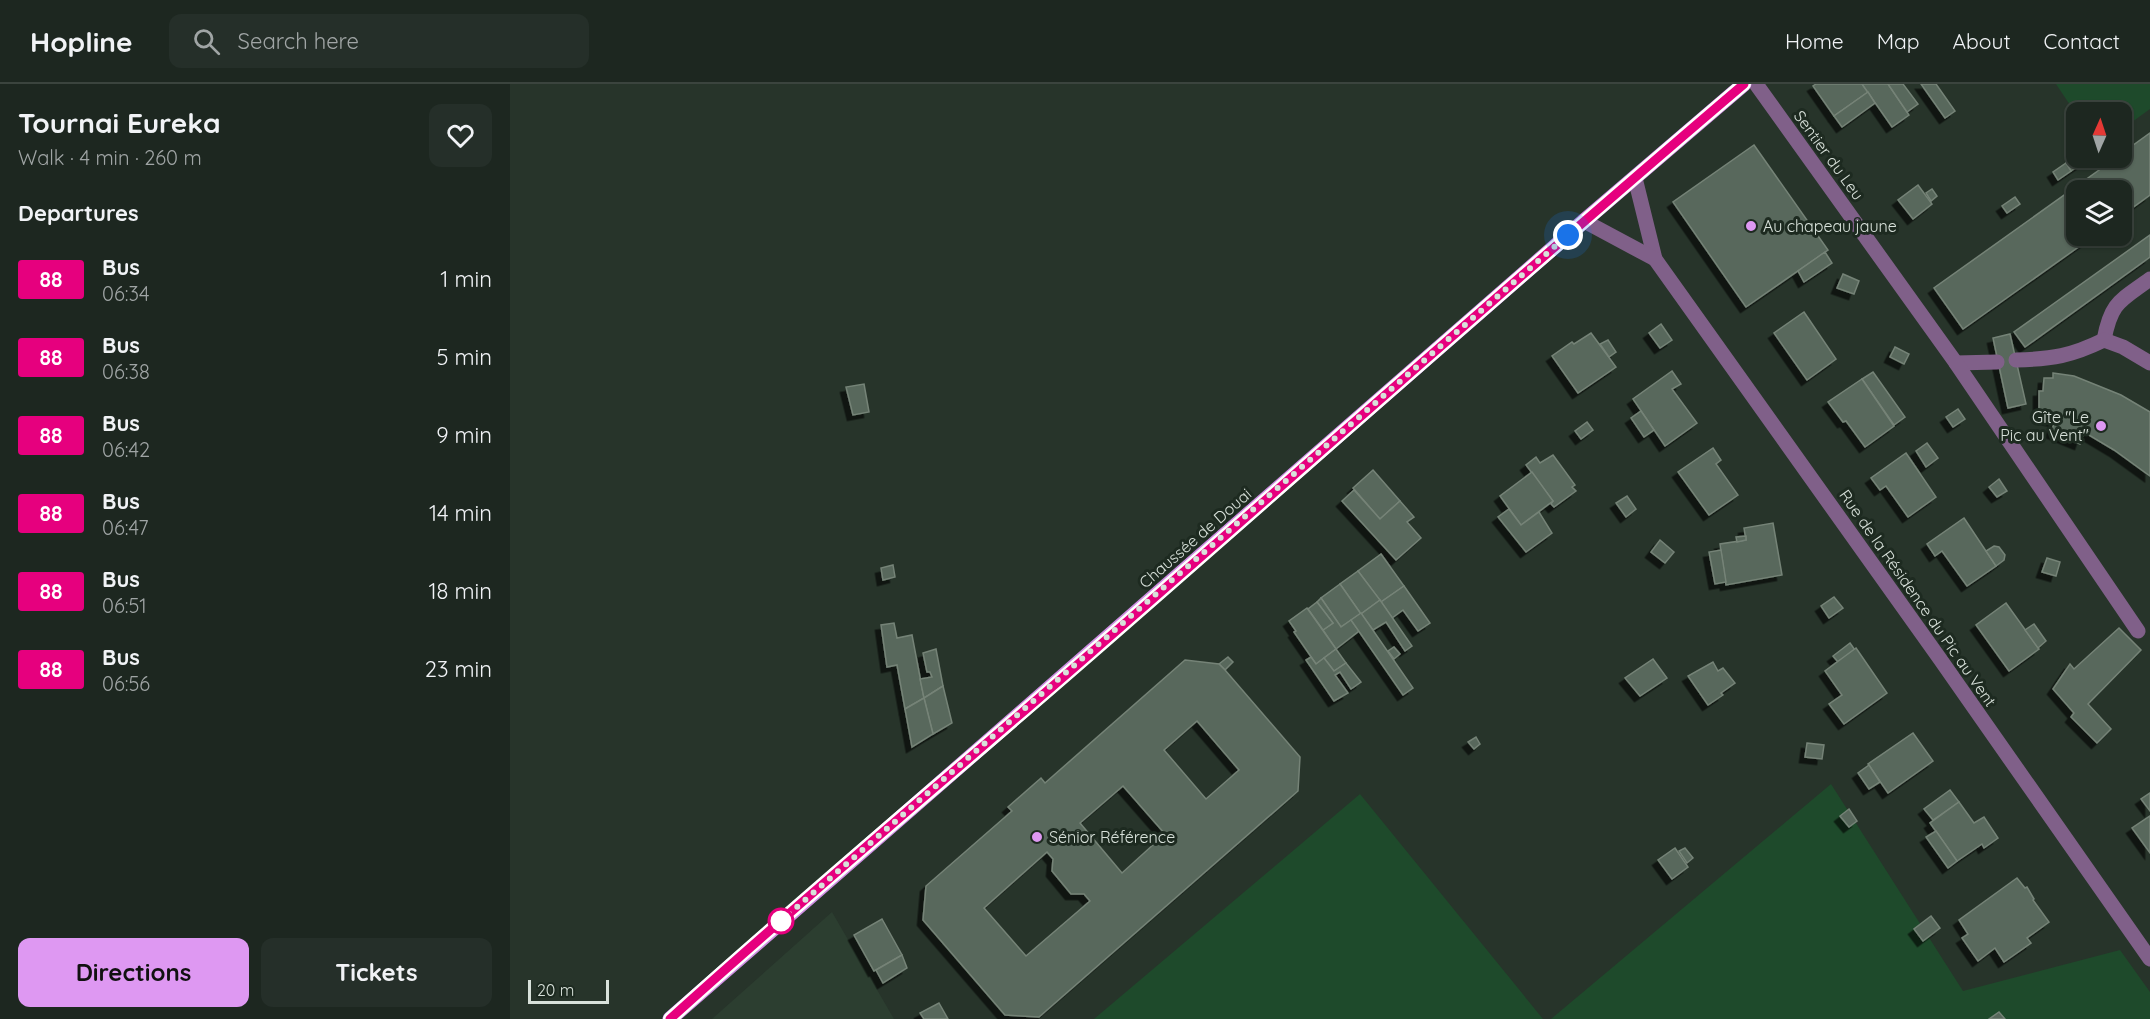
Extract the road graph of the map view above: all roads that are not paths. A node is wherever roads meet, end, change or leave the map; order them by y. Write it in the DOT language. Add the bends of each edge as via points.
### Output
graph roads {
  1 [pos="1744,84"];
  2 [pos="1756,84"];
  3 [pos="1635,178"];
  4 [pos="1584,221"];
  5 [pos="1655,260"];
  6 [pos="2150,279"];
  7 [pos="2104,340"];
  8 [pos="2016,360"];
  9 [pos="1997,362"];
  10 [pos="1956,363"];
  11 [pos="2150,363"];
  12 [pos="2138,631"];
  13 [pos="2149,955"];
  14 [pos="670,1019"];
  1 -- 3 [label="main road, Chaussée de Douai"];
  2 -- 10 [label="street, Sentier du Leu"];
  3 -- 4 [label="main road, Chaussée de Douai"];
  3 -- 5 [label="street, Rue de la Résidence du Pic au Vent"];
  4 -- 5 [label="street, Rue de la Résidence du Pic au Vent"];
  4 -- 14 [label="main road, Chaussée de Douai"];
  5 -- 13 [label="street, Rue de la Résidence du Pic au Vent"];
  6 -- 7 [label="street" via="2115,304"];
  7 -- 8 [label="street" via="2077,353"];
  7 -- 11 [label="street"];
  9 -- 10 [label="street"];
  10 -- 12 [label="street, Sentier du Leu"];
}
